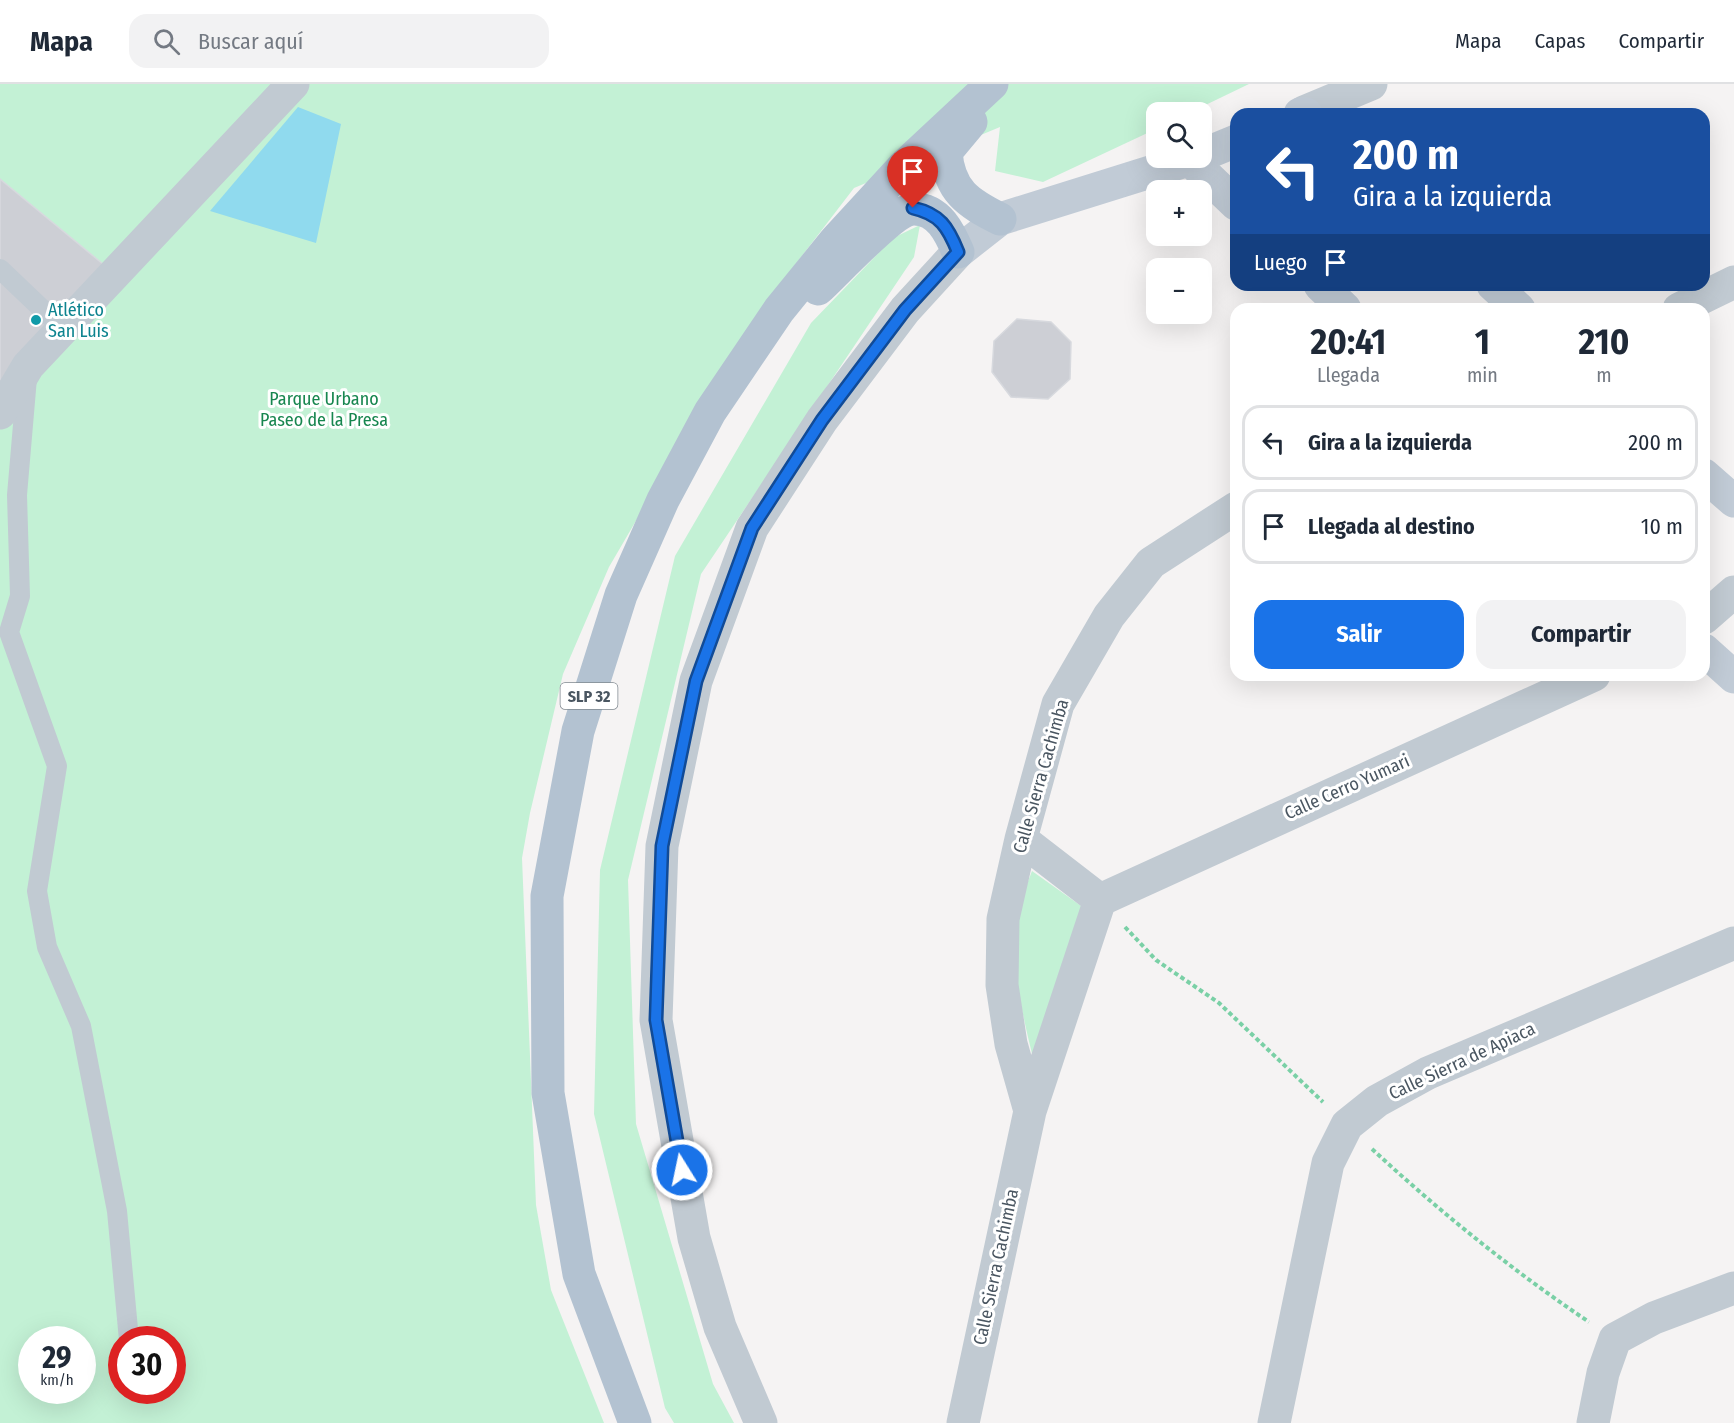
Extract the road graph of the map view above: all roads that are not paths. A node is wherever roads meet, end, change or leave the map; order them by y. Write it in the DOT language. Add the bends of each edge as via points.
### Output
graph roads {
  1 [pos="293,84"];
  2 [pos="993,84"];
  3 [pos="1015,84"];
  4 [pos="1371,84"];
  5 [pos="1315,108"];
  6 [pos="1230,143"];
  7 [pos="1212,151"];
  8 [pos="1161,168"];
  9 [pos="1205,168"];
  10 [pos="1230,197"];
  11 [pos="1000,219"];
  12 [pos="958,252"];
  13 [pos="0,269"];
  14 [pos="1734,282"];
  15 [pos="1326,291"];
  16 [pos="1500,291"];
  17 [pos="1339,303"];
  18 [pos="1512,303"];
  19 [pos="1691,303"];
  20 [pos="779,310"];
  21 [pos="63,329"];
  22 [pos="28,366"];
  23 [pos="0,413"];
  24 [pos="1710,480"];
  25 [pos="1734,501"];
  26 [pos="1230,512"];
  27 [pos="1734,592"];
  28 [pos="1710,613"];
  29 [pos="1710,655"];
  30 [pos="1734,677"];
  31 [pos="1581,681"];
  32 [pos="1021,839"];
  33 [pos="1100,900"];
  34 [pos="1734,943"];
  35 [pos="1030,1111"];
  36 [pos="1734,1288"];
  37 [pos="128,1326"];
  38 [pos="635,1423"];
  39 [pos="761,1423"];
  40 [pos="963,1423"];
  41 [pos="1274,1423"];
  42 [pos="1593,1423"];
  1 -- 21 [label="street"];
  2 -- 20 [label="main road, SLP 32" via="904,166"];
  3 -- 11 [label="main road" via="959,133 946,152 948,171 958,191 974,206"];
  4 -- 5 [label="street"];
  6 -- 7 [label="main road"];
  8 -- 11 [label="main road"];
  9 -- 10 [label="main road"];
  11 -- 12 [label="main road"];
  12 -- 20 [label="main road" via="942,222 930,212 913,208 894,217 809,297"];
  12 -- 39 [label="street" via="905,310 822,420 752,528 696,681 662,846 656,1020 694,1238 720,1327"];
  13 -- 21 [label="lane"];
  14 -- 19 [label="street"];
  15 -- 17 [label="main road"];
  16 -- 18 [label="main road"];
  20 -- 38 [label="main road, SLP 32" via="710,412 663,500 621,595 578,731 547,896 550,1104 579,1274"];
  21 -- 22 [label="street"];
  22 -- 23 [label="street"];
  22 -- 37 [label="lane" via="17,495 20,596 9,632 57,766 37,891 46,947 81,1026 117,1211"];
  24 -- 25 [label="main road"];
  26 -- 32 [label="street, Calle Sierra Cachimba" via="1151,563 1109,616 1058,704"];
  27 -- 28 [label="street"];
  29 -- 30 [label="main road"];
  31 -- 33 [label="street, Calle Cerro Yumari"];
  32 -- 33 [label="street"];
  32 -- 35 [label="street, Calle Sierra Cachimba" via="1003,919 1002,985 1011,1044"];
  33 -- 35 [label="street, Calle Sierra Cachimba"];
  34 -- 41 [label="street, Calle Sierra de Apiaca" via="1428,1072 1377,1101 1347,1125 1328,1163"];
  35 -- 40 [label="street, Calle Sierra Cachimba"];
  36 -- 42 [label="street" via="1654,1318 1615,1339 1603,1372"];
}
